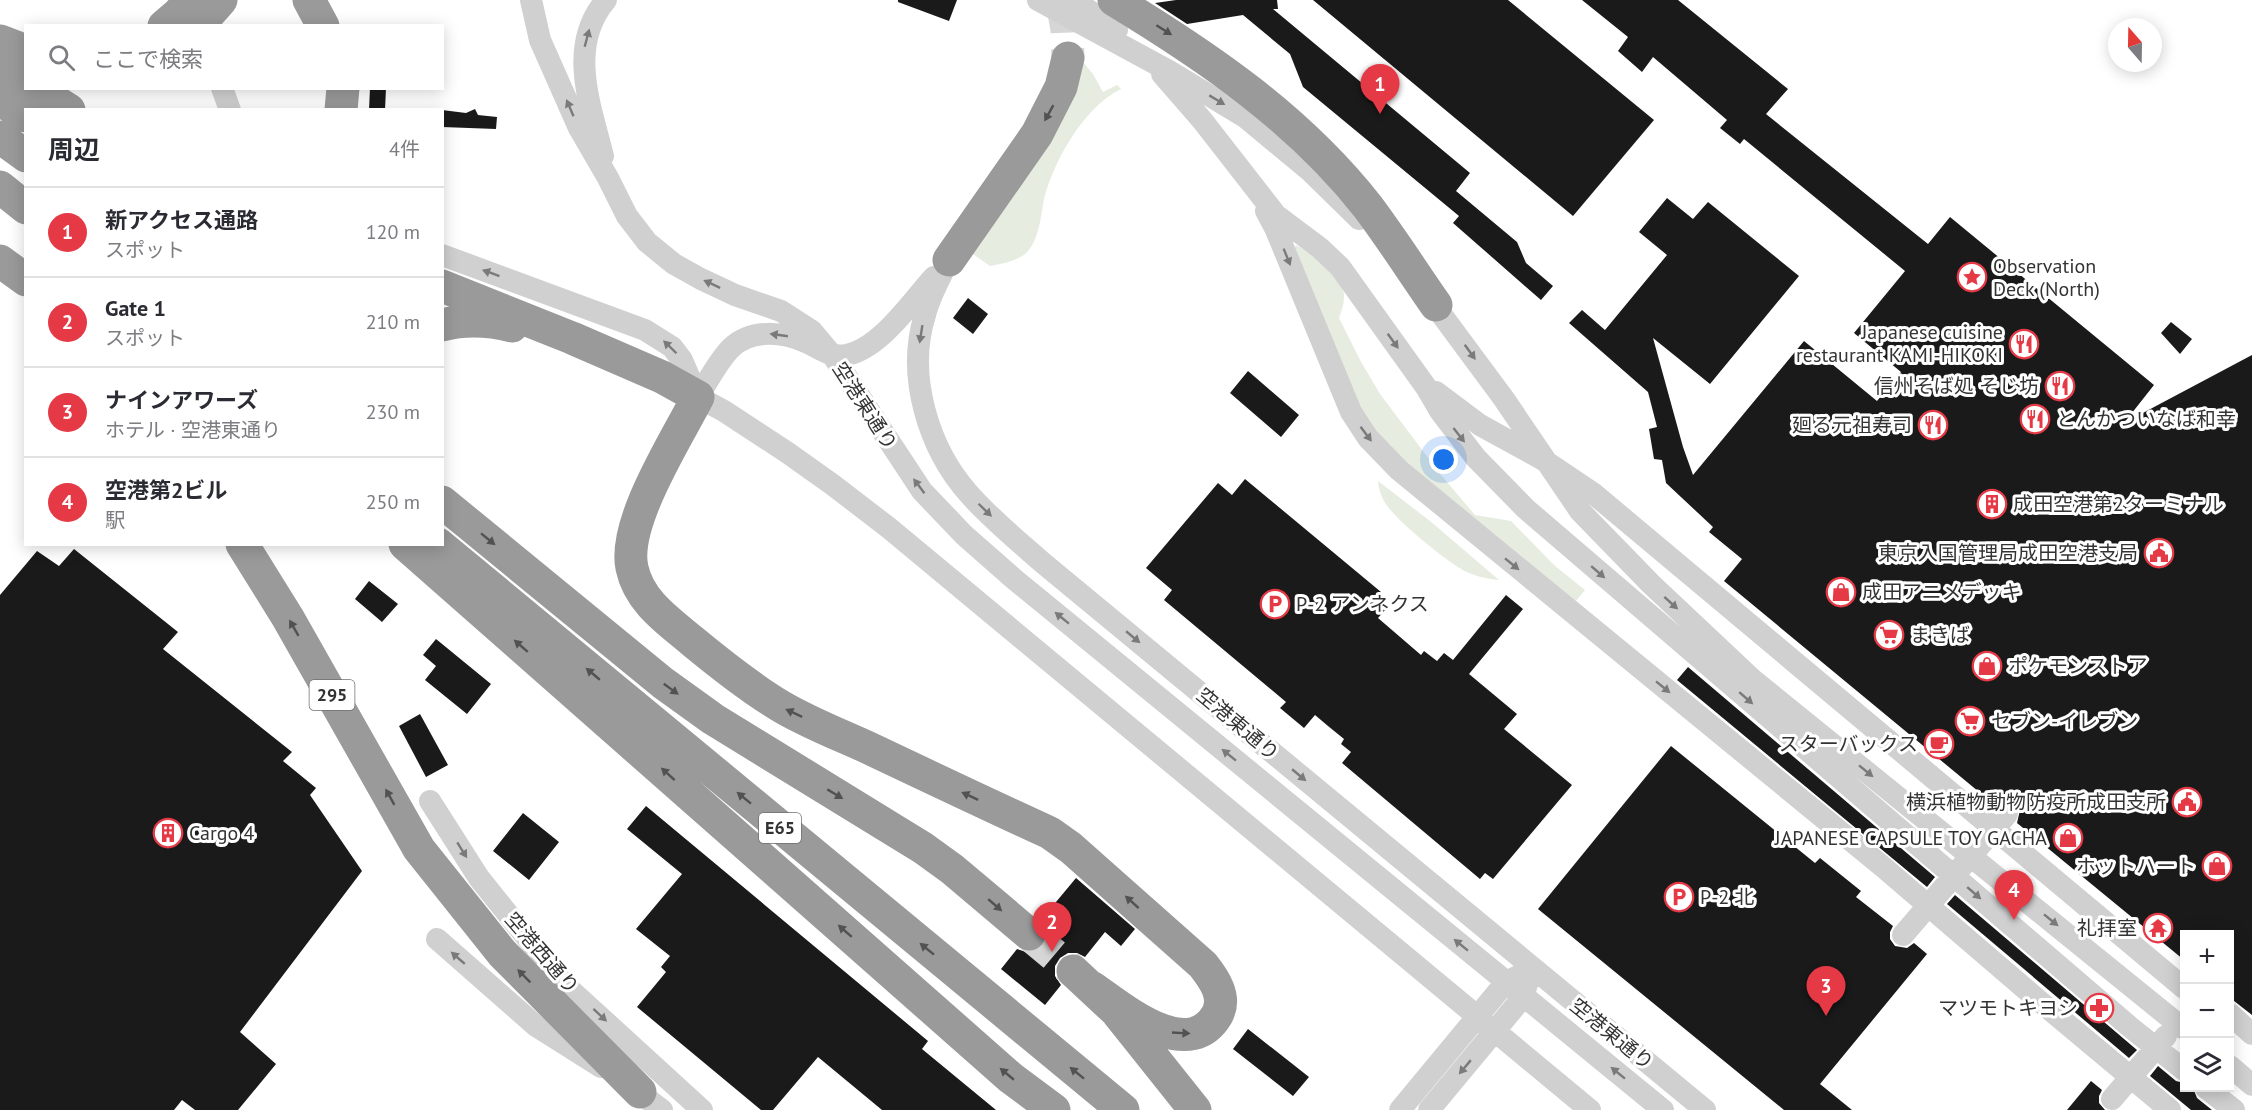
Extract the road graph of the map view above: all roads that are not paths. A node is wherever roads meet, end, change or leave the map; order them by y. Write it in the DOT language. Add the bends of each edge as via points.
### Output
graph roads {
  1 [pos="309,0"];
  2 [pos="531,0"];
  3 [pos="606,0"];
  4 [pos="1038,0"];
  5 [pos="1074,0"];
  6 [pos="1114,0"];
  7 [pos="205,13"];
  8 [pos="166,24"];
  9 [pos="322,24"];
  10 [pos="0,41"];
  11 [pos="24,50"];
  12 [pos="1068,58"];
  13 [pos="0,64"];
  14 [pos="24,81"];
  15 [pos="37,90"];
  16 [pos="223,90"];
  17 [pos="343,90"];
  18 [pos="0,100"];
  19 [pos="66,108"];
  20 [pos="229,108"];
  21 [pos="341,108"];
  22 [pos="24,115"];
  23 [pos="0,136"];
  24 [pos="24,154"];
  25 [pos="608,178"];
  26 [pos="1252,186"];
  27 [pos="0,187"];
  28 [pos="24,206"];
  29 [pos="444,256"];
  30 [pos="949,260"];
  31 [pos="0,261"];
  32 [pos="24,279"];
  33 [pos="444,287"];
  34 [pos="1436,305"];
  35 [pos="444,325"];
  36 [pos="833,356"];
  37 [pos="1426,387"];
  38 [pos="698,397"];
  39 [pos="1547,464"];
  40 [pos="444,503"];
  41 [pos="243,546"];
  42 [pos="407,546"];
  43 [pos="440,546"];
  44 [pos="430,801"];
  45 [pos="2007,814"];
  46 [pos="1029,934"];
  47 [pos="1903,935"];
  48 [pos="437,939"];
  49 [pos="1532,968"];
  50 [pos="2180,973"];
  51 [pos="2180,985"];
  52 [pos="1515,989"];
  53 [pos="2234,1018"];
  54 [pos="2180,1020"];
  55 [pos="2180,1026"];
  56 [pos="2234,1029"];
  57 [pos="2252,1034"];
  58 [pos="2252,1044"];
  59 [pos="2180,1068"];
  60 [pos="2234,1070"];
  61 [pos="2252,1084"];
  62 [pos="2211,1092"];
  63 [pos="2112,1099"];
  64 [pos="651,1101"];
  65 [pos="702,1110"];
  66 [pos="1054,1110"];
  67 [pos="1122,1110"];
  68 [pos="1195,1110"];
  69 [pos="1401,1110"];
  70 [pos="1429,1110"];
  71 [pos="1590,1110"];
  72 [pos="1663,1110"];
  73 [pos="1705,1110"];
  74 [pos="2170,1110"];
  75 [pos="2234,1110"];
  1 -- 9 [label="highway"];
  25 -- 2 [label="street, one-way" via="579,128 540,40"];
  25 -- 3 [label="street, one-way" via="583,59 587,34"];
  4 -- 34 [label="street, one-way" via="1245,117 1334,193"];
  5 -- 26 [label="street" via="1119,31 1160,72"];
  6 -- 34 [label="highway, one-way" via="1199,52 1295,130 1368,207"];
  7 -- 8 [label="highway" via="178,14"];
  10 -- 11 [label="highway"];
  12 -- 30 [label="highway, one-way" via="1061,87 1042,125"];
  13 -- 14 [label="highway"];
  15 -- 19 [label="highway"];
  16 -- 20 [label="street"];
  17 -- 21 [label="highway"];
  18 -- 22 [label="highway"];
  23 -- 24 [label="highway"];
  36 -- 25 [label="street, 空港東通り, one-way" via="813,331 797,320 674,264 647,242 627,216"];
  26 -- 37 [label="street, one-way" via="1276,215 1340,267"];
  26 -- 74 [label="street, one-way" via="1276,230 1351,412 1368,438 1399,470 1882,866"];
  27 -- 28 [label="highway"];
  38 -- 29 [label="street, one-way" via="682,360 660,338"];
  30 -- 36 [label="street" via="871,345"];
  30 -- 49 [label="street, 空港東通り, one-way" via="924,316 919,376 933,436 969,494 1043,563"];
  31 -- 32 [label="highway"];
  33 -- 38 [label="highway" via="652,372"];
  34 -- 39 [label="street, one-way"];
  35 -- 38 [label="highway" via="468,320 518,328 648,382"];
  36 -- 38 [label="street, one-way" via="776,334 746,337 731,348"];
  52 -- 36 [label="street, 空港東通り, one-way" via="964,535 921,491"];
  37 -- 51 [label="street" via="1480,425 1542,459 1594,494"];
  37 -- 59 [label="street, one-way" via="1476,458 1526,510"];
  68 -- 38 [label="highway, one-way" via="1116,1011 1083,979 1146,1023 1165,1032 1197,1033 1210,1025 1219,1012 1221,998 1203,965 1050,833 785,709 729,671 647,600 632,567 634,528 642,503"];
  38 -- 71 [label="street" via="833,485"];
  39 -- 50 [label="street" via="1663,536"];
  39 -- 55 [label="street, one-way" via="1580,511 1752,679"];
  40 -- 46 [label="highway, one-way" via="663,683 713,719 923,848"];
  64 -- 41 [label="highway, 295, one-way" via="502,953 419,849"];
  66 -- 42 [label="highway, one-way" via="1011,1078"];
  67 -- 43 [label="highway, E65, one-way"];
  44 -- 65 [label="street, 空港西通り, one-way" via="479,878 564,984"];
  45 -- 47 [label="street"];
  64 -- 48 [label="street, one-way" via="536,1026"];
  49 -- 52 [label="street"];
  49 -- 73 [label="street, 空港東通り"];
  52 -- 69 [label="street"];
  52 -- 70 [label="street, one-way"];
  72 -- 52 [label="street, 空港東通り, one-way"];
  53 -- 57 [label="street"];
  54 -- 63 [label="street"];
  56 -- 58 [label="street"];
  60 -- 61 [label="street"];
  62 -- 75 [label="street"];
}
